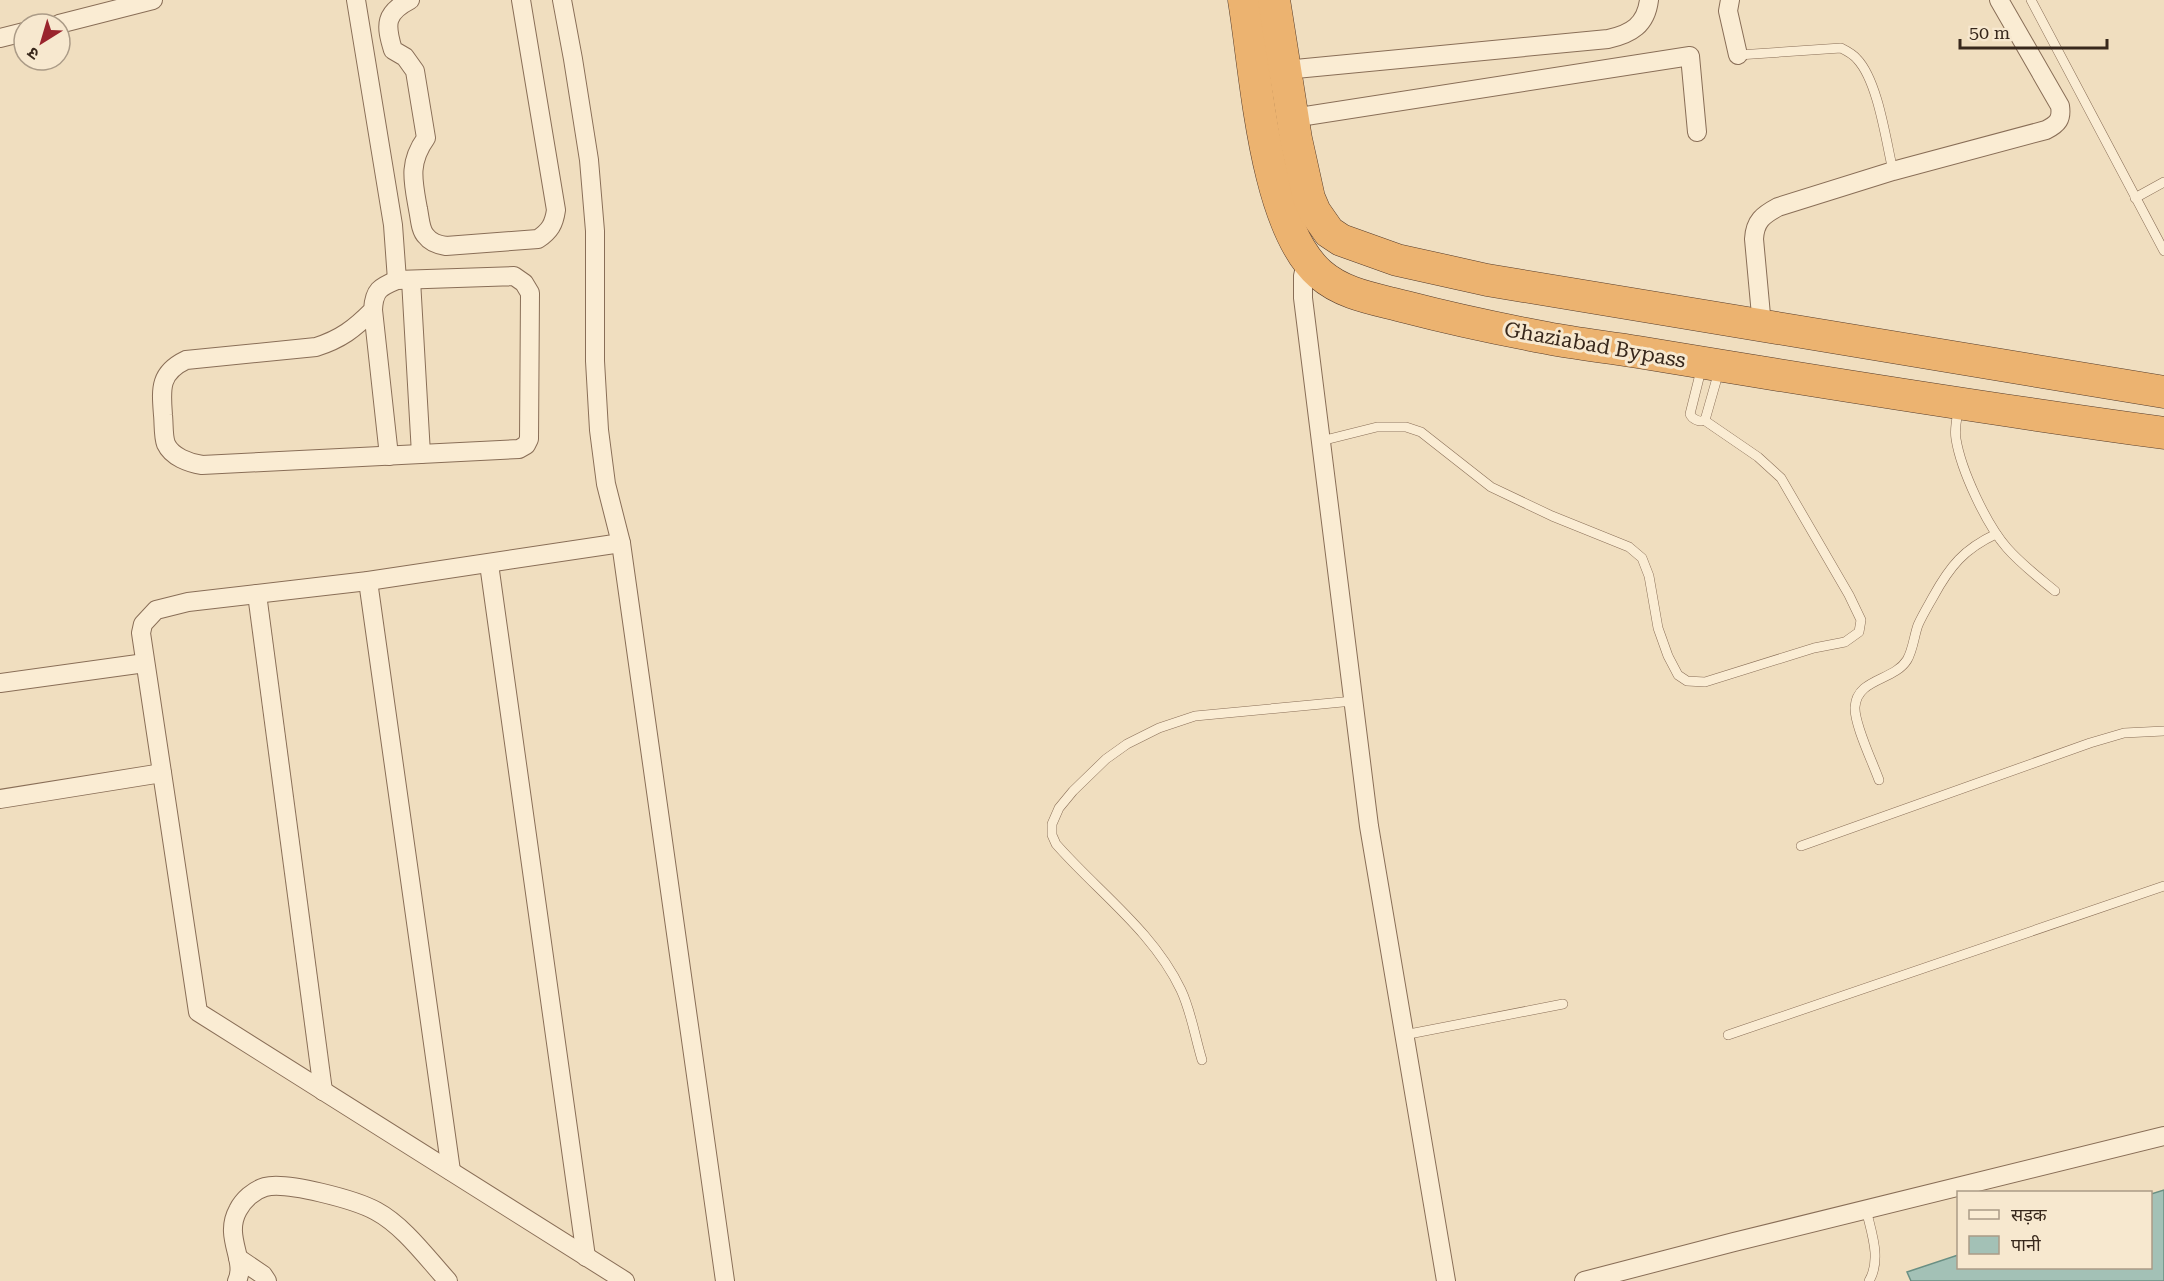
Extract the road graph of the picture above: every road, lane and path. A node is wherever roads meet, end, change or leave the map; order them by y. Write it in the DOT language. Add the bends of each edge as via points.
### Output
graph roads {
  1 [pos="153,0"];
  2 [pos="356,0"];
  3 [pos="410,0"];
  4 [pos="521,0"];
  5 [pos="562,0"];
  6 [pos="1245,0"];
  7 [pos="1274,0"];
  8 [pos="1649,0"];
  9 [pos="1730,0"];
  10 [pos="1999,0"];
  11 [pos="2031,0"];
  12 [pos="72,21"];
  13 [pos="1738,55"];
  14 [pos="1285,70"];
  15 [pos="1293,118"];
  16 [pos="1697,132"];
  17 [pos="1893,171"];
  18 [pos="2164,182"];
  19 [pos="2135,198"];
  20 [pos="2164,251"];
  21 [pos="1307,260"];
  22 [pos="404,280"];
  23 [pos="1610,301"];
  24 [pos="373,310"];
  25 [pos="1665,310"];
  26 [pos="1762,326"];
  27 [pos="1602,347"];
  28 [pos="1659,356"];
  29 [pos="1712,365"];
  30 [pos="2164,392"];
  31 [pos="1960,405"];
  32 [pos="1704,420"];
  33 [pos="2164,433"];
  34 [pos="1321,441"];
  35 [pos="421,454"];
  36 [pos="389,456"];
  37 [pos="1996,534"];
  38 [pos="621,543"];
  39 [pos="489,564"];
  40 [pos="368,580"];
  41 [pos="2055,591"];
  42 [pos="257,594"];
  43 [pos="145,663"];
  44 [pos="0,683"];
  45 [pos="1353,701"];
  46 [pos="2164,731"];
  47 [pos="162,773"];
  48 [pos="1879,780"];
  49 [pos="0,799"];
  50 [pos="1801,846"];
  51 [pos="2164,886"];
  52 [pos="1563,1004"];
  53 [pos="1404,1035"];
  54 [pos="1728,1035"];
  55 [pos="1202,1060"];
  56 [pos="323,1091"];
  57 [pos="2164,1136"];
  58 [pos="451,1171"];
  59 [pos="1866,1209"];
  60 [pos="586,1257"];
  61 [pos="238,1258"];
  62 [pos="237,1281"];
  63 [pos="267,1281"];
  64 [pos="448,1281"];
  65 [pos="625,1281"];
  66 [pos="725,1281"];
  67 [pos="1446,1281"];
  68 [pos="1584,1281"];
  69 [pos="1869,1281"];
  1 -- 12 [label="street"];
  2 -- 22 [label="street"];
  3 -- 4 [label="street" via="396,7 388,19 388,35 393,50 405,57 415,71 426,138 417,151 412,175 421,225 425,236 446,246 538,239 554,223 556,210"];
  5 -- 38 [label="street" via="589,160 595,231 599,430 606,484"];
  6 -- 21 [label="highway, Ghaziabad Bypass" via="1268,162 1290,228"];
  7 -- 14 [label="highway"];
  8 -- 14 [label="street" via="1644,18 1627,34 1608,39"];
  9 -- 13 [label="street" via="1728,11"];
  10 -- 17 [label="street" via="2060,106 2060,119 2046,130"];
  11 -- 19 [label="lane"];
  13 -- 17 [label="lane" via="1841,48 1856,57 1868,73"];
  14 -- 15 [label="highway"];
  15 -- 16 [label="street" via="1690,56"];
  15 -- 23 [label="highway" via="1309,198 1329,232 1341,240 1397,260"];
  17 -- 26 [label="street" via="1763,215 1755,226"];
  18 -- 19 [label="lane"];
  19 -- 20 [label="lane"];
  21 -- 27 [label="highway, Ghaziabad Bypass" via="1345,291 1456,319"];
  21 -- 34 [label="street" via="1303,298"];
  22 -- 24 [label="street" via="381,286"];
  22 -- 35 [label="street"];
  22 -- 35 [label="street" via="514,276 530,293 526,445 519,449"];
  23 -- 25 [label="highway"];
  23 -- 27 [label="highway"];
  24 -- 36 [label="street"];
  24 -- 36 [label="street" via="354,329 316,347 186,360 174,366 161,385 164,428 167,445 176,455 202,465"];
  25 -- 26 [label="highway"];
  25 -- 28 [label="highway"];
  26 -- 30 [label="highway"];
  27 -- 28 [label="highway, Ghaziabad Bypass"];
  28 -- 29 [label="highway, Ghaziabad Bypass"];
  29 -- 31 [label="highway, Ghaziabad Bypass"];
  29 -- 32 [label="lane"];
  29 -- 32 [label="lane" via="1690,414 1694,419"];
  31 -- 33 [label="highway, Ghaziabad Bypass"];
  31 -- 37 [label="lane" via="1956,420 1960,455"];
  32 -- 34 [label="lane" via="1781,478 1861,620 1858,632 1845,642 1705,682 1687,681 1678,675 1668,656 1642,558 1629,547 1491,487 1421,432 1406,427 1377,427"];
  34 -- 45 [label="street"];
  35 -- 36 [label="street"];
  37 -- 41 [label="lane" via="2020,562"];
  37 -- 48 [label="lane" via="1952,565 1919,624 1906,660 1887,677 1864,687 1858,696 1856,718"];
  38 -- 39 [label="street"];
  38 -- 66 [label="street"];
  39 -- 40 [label="street"];
  39 -- 60 [label="street"];
  40 -- 42 [label="street"];
  40 -- 58 [label="street"];
  42 -- 43 [label="street" via="156,610 143,624 141,633"];
  42 -- 56 [label="street"];
  43 -- 44 [label="street"];
  43 -- 47 [label="street"];
  45 -- 53 [label="street" via="1369,826"];
  45 -- 55 [label="lane" via="1195,716 1159,728 1106,759 1073,791 1052,824 1056,844 1137,927 1164,962 1181,990"];
  46 -- 50 [label="lane" via="2124,733 2090,743"];
  47 -- 49 [label="street"];
  47 -- 56 [label="street" via="198,1012"];
  51 -- 54 [label="lane"];
  52 -- 53 [label="lane"];
  53 -- 67 [label="street"];
  56 -- 58 [label="street"];
  57 -- 59 [label="street"];
  58 -- 60 [label="street"];
  59 -- 68 [label="street"];
  59 -- 69 [label="lane" via="1876,1250"];
  60 -- 65 [label="street"];
  61 -- 62 [label="street"];
  61 -- 63 [label="street"];
  61 -- 64 [label="street" via="232,1240 238,1211 250,1195 264,1187 284,1185 376,1211 406,1234"];
}
